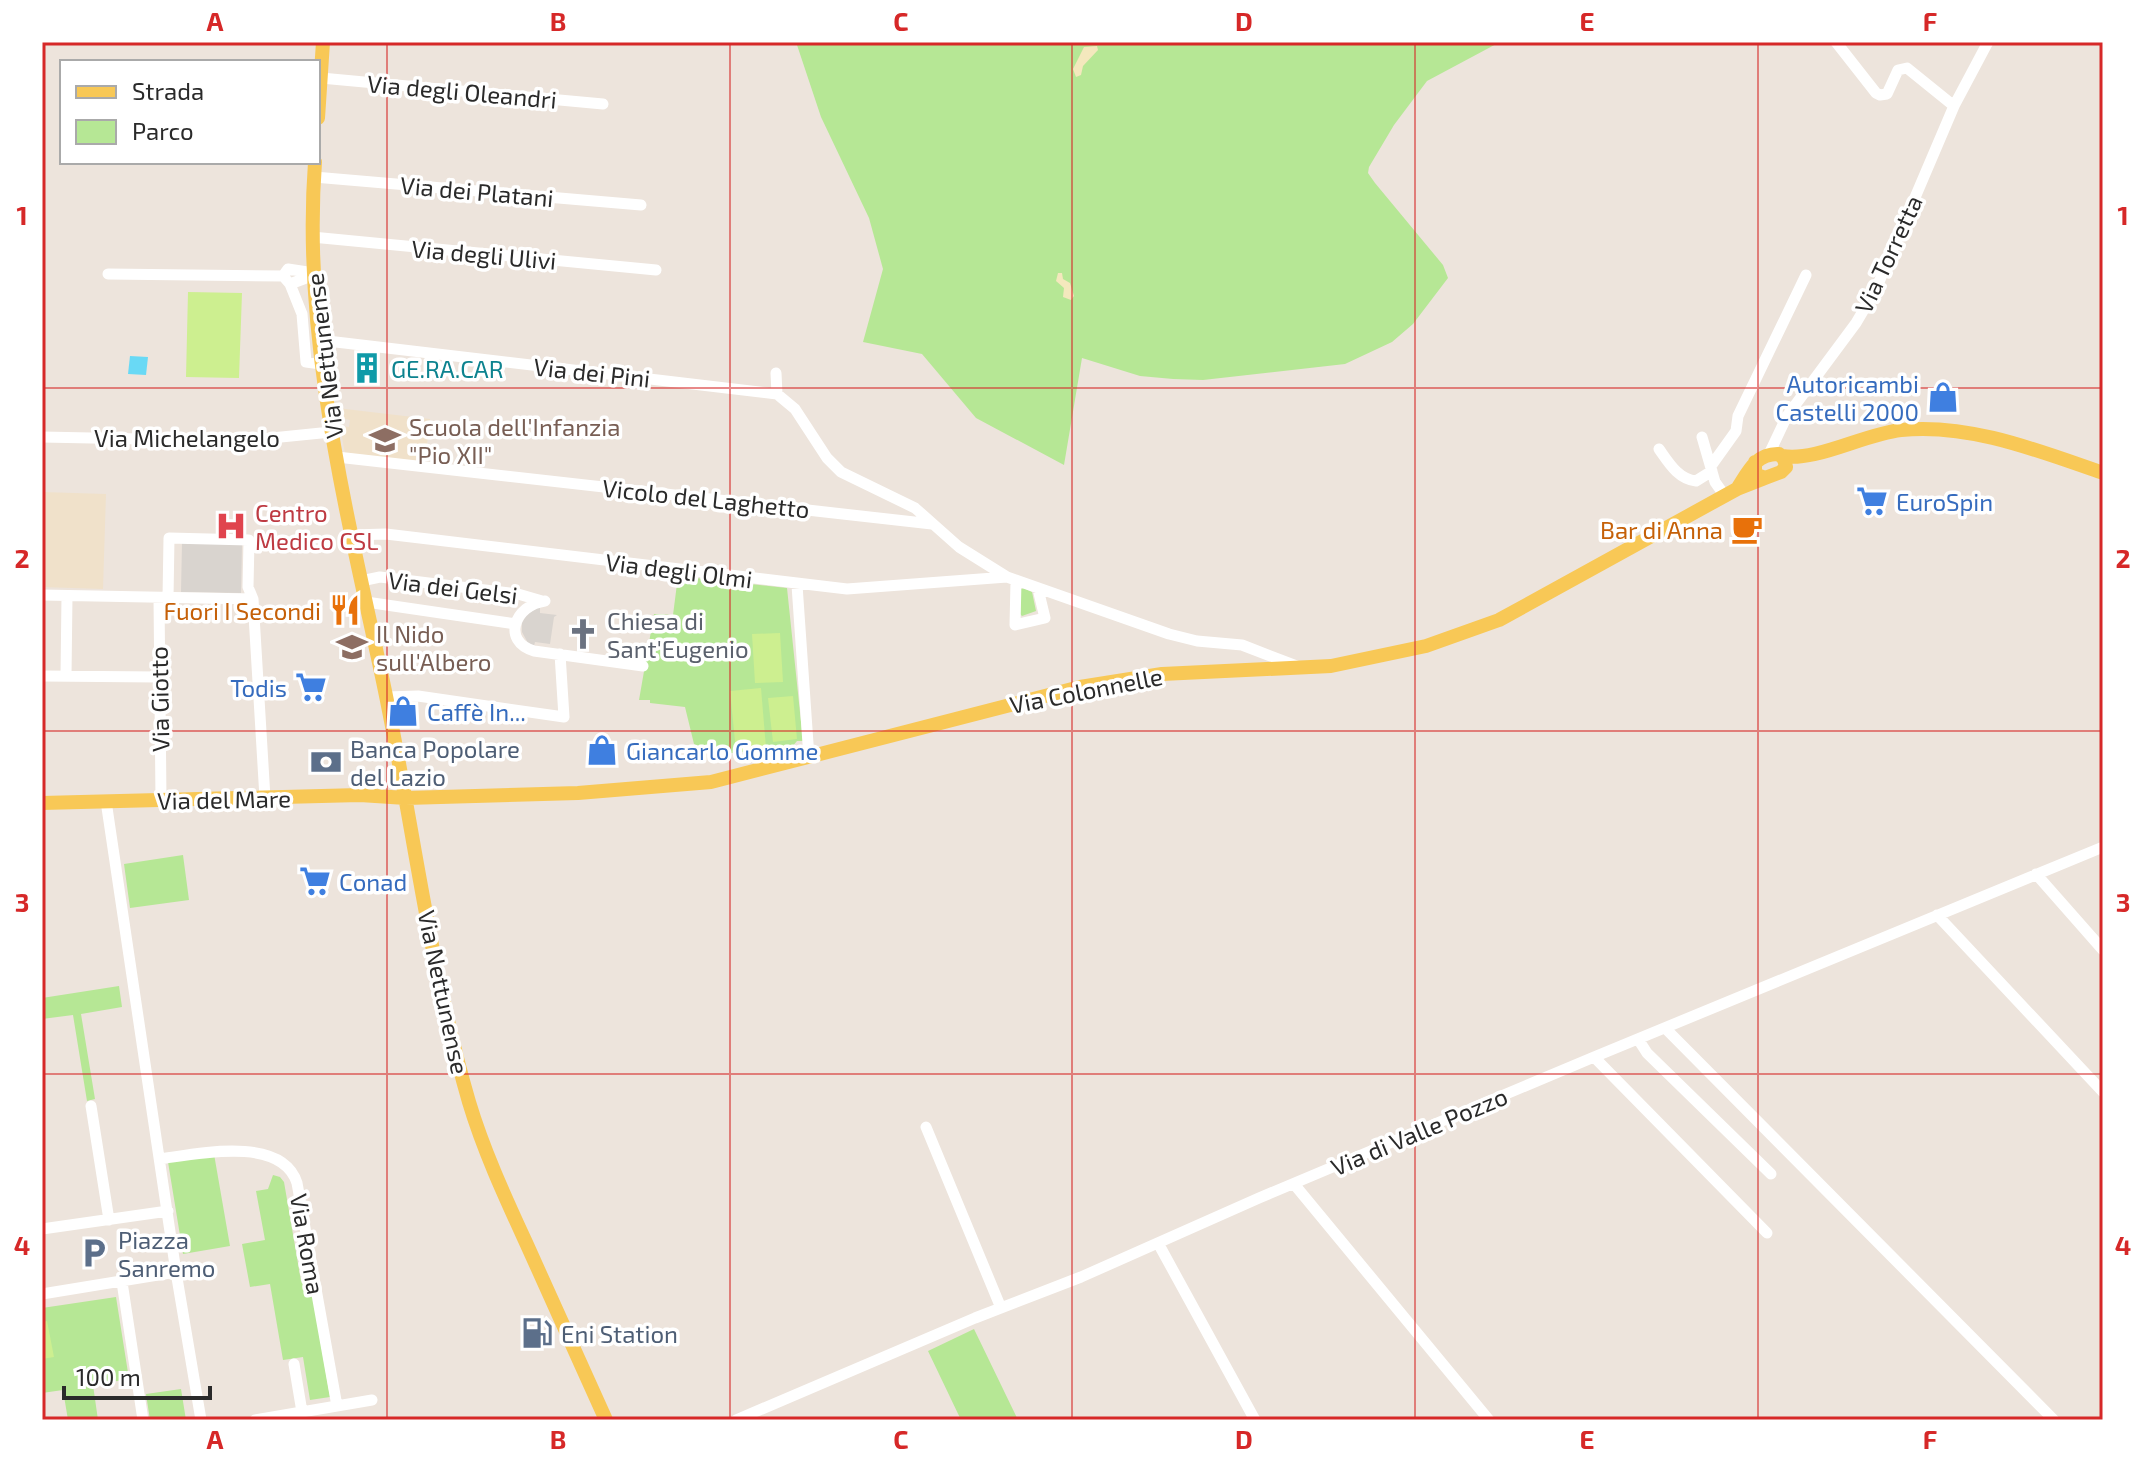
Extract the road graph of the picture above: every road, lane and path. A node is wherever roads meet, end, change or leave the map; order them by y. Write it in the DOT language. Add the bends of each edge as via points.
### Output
graph roads {
  1 [pos="323,42"];
  2 [pos="1836,42"];
  3 [pos="1988,42"];
  4 [pos="321,78"];
  5 [pos="320,91"];
  6 [pos="603,104"];
  7 [pos="1954,106"];
  8 [pos="314,169"];
  9 [pos="641,205"];
  10 [pos="312,237"];
  11 [pos="656,270"];
  12 [pos="108,274"];
  13 [pos="314,274"];
  14 [pos="1806,275"];
  15 [pos="286,280"];
  16 [pos="319,340"];
  17 [pos="321,364"];
  18 [pos="776,373"];
  19 [pos="776,395"];
  20 [pos="331,432"];
  21 [pos="42,437"];
  22 [pos="1702,437"];
  23 [pos="1659,449"];
  24 [pos="337,457"];
  25 [pos="1777,459"];
  26 [pos="1711,468"];
  27 [pos="2103,473"];
  28 [pos="1765,478"];
  29 [pos="1731,492"];
  30 [pos="933,524"];
  31 [pos="352,535"];
  32 [pos="1011,579"];
  33 [pos="361,581"];
  34 [pos="797,585"];
  35 [pos="1038,589"];
  36 [pos="42,595"];
  37 [pos="67,596"];
  38 [pos="163,598"];
  39 [pos="253,599"];
  40 [pos="366,602"];
  41 [pos="516,624"];
  42 [pos="560,654"];
  43 [pos="643,666"];
  44 [pos="1303,668"];
  45 [pos="42,676"];
  46 [pos="66,676"];
  47 [pos="158,677"];
  48 [pos="386,697"];
  49 [pos="809,758"];
  50 [pos="265,798"];
  51 [pos="406,798"];
  52 [pos="161,800"];
  53 [pos="106,801"];
  54 [pos="42,803"];
  55 [pos="2103,847"];
  56 [pos="2036,874"];
  57 [pos="1937,915"];
  58 [pos="2103,950"];
  59 [pos="1665,1028"];
  60 [pos="1638,1039"];
  61 [pos="1594,1057"];
  62 [pos="2103,1092"];
  63 [pos="91,1106"];
  64 [pos="926,1127"];
  65 [pos="160,1159"];
  66 [pos="1771,1174"];
  67 [pos="1294,1184"];
  68 [pos="168,1211"];
  69 [pos="109,1220"];
  70 [pos="42,1229"];
  71 [pos="1767,1233"];
  72 [pos="1158,1243"];
  73 [pos="176,1272"];
  74 [pos="122,1282"];
  75 [pos="42,1294"];
  76 [pos="1001,1308"];
  77 [pos="294,1364"];
  78 [pos="372,1400"];
  79 [pos="337,1406"];
  80 [pos="302,1412"];
  81 [pos="143,1420"];
  82 [pos="201,1420"];
  83 [pos="255,1420"];
  84 [pos="606,1420"];
  85 [pos="736,1420"];
  86 [pos="1255,1420"];
  87 [pos="1489,1420"];
  88 [pos="2054,1420"];
  1 -- 4 [label="main road"];
  2 -- 7 [label="street" via="1876,93 1887,94 1898,70 1907,68"];
  3 -- 7 [label="street, Via Torretta"];
  4 -- 5 [label="main road"];
  4 -- 6 [label="street, Via degli Oleandri"];
  7 -- 25 [label="street, Via Torretta" via="1876,289 1787,416"];
  8 -- 9 [label="street, Via dei Platani"];
  8 -- 10 [label="main road, Via Nettunense"];
  10 -- 11 [label="street, Via degli Ulivi"];
  10 -- 13 [label="main road, Via Nettunense"];
  12 -- 15 [label="street"];
  13 -- 15 [label="street" via="288,269"];
  13 -- 16 [label="main road, Via Nettunense"];
  14 -- 26 [label="street" via="1738,416 1736,431"];
  15 -- 17 [label="street" via="302,314 306,362"];
  16 -- 17 [label="main road, Via Nettunense"];
  16 -- 19 [label="street, Via dei Pini"];
  17 -- 20 [label="main road, Via Nettunense"];
  18 -- 19 [label="street"];
  19 -- 30 [label="street" via="841,472 910,505"];
  20 -- 21 [label="street, Via Michelangelo" via="241,441"];
  20 -- 24 [label="main road, Via Nettunense"];
  22 -- 26 [label="street"];
  23 -- 26 [label="street" via="1687,480 1696,481"];
  24 -- 30 [label="street, Vicolo del Laghetto"];
  24 -- 31 [label="main road, Via Nettunense"];
  25 -- 27 [label="main road, Via Colonnelle" via="1886,433 1938,430 2003,441"];
  25 -- 28 [label="main road, Via Colonnelle" via="1781,472"];
  25 -- 28 [label="main road" via="1755,474"];
  25 -- 29 [label="main road, Via Colonnelle"];
  26 -- 29 [label="street" via="1715,482"];
  28 -- 29 [label="main road, Via Colonnelle"];
  29 -- 44 [label="main road, Via Colonnelle" via="1485,626 1356,662"];
  30 -- 32 [label="street"];
  31 -- 33 [label="main road, Via Nettunense"];
  31 -- 34 [label="street, Via degli Olmi" via="386,534"];
  32 -- 34 [label="street, Via degli Olmi" via="847,589"];
  32 -- 35 [label="street"];
  32 -- 35 [label="street" via="1015,625 1045,618"];
  33 -- 40 [label="main road, Via Nettunense"];
  33 -- 41 [label="street, Via dei Gelsi" via="380,577 545,601 524,608"];
  34 -- 49 [label="street"];
  35 -- 44 [label="street" via="1169,634 1249,647"];
  36 -- 37 [label="street"];
  37 -- 38 [label="street"];
  37 -- 46 [label="street"];
  38 -- 39 [label="street"];
  38 -- 39 [label="street, Via Giotto" via="169,538 176,538 249,540 248,587"];
  38 -- 47 [label="street, Via Giotto"];
  39 -- 50 [label="street"];
  40 -- 41 [label="street"];
  40 -- 48 [label="main road, Via Nettunense"];
  41 -- 42 [label="street" via="524,647"];
  42 -- 43 [label="street"];
  42 -- 48 [label="street" via="564,717 418,696"];
  44 -- 49 [label="main road, Via Colonnelle" via="1126,678"];
  45 -- 46 [label="street"];
  46 -- 47 [label="street"];
  47 -- 52 [label="street, Via Giotto"];
  48 -- 51 [label="main road, Via Nettunense"];
  49 -- 51 [label="main road, Via Colonnelle" via="675,787"];
  50 -- 51 [label="main road, Via del Mare"];
  50 -- 52 [label="main road, Via del Mare"];
  51 -- 84 [label="main road, Via Nettunense" via="445,1008 477,1127"];
  52 -- 53 [label="main road, Via del Mare"];
  53 -- 54 [label="main road, Via del Mare"];
  53 -- 65 [label="street"];
  55 -- 56 [label="street, Via di Valle Pozzo"];
  56 -- 57 [label="street, Via di Valle Pozzo"];
  56 -- 58 [label="street"];
  57 -- 59 [label="street, Via di Valle Pozzo"];
  57 -- 62 [label="street"];
  59 -- 60 [label="street, Via di Valle Pozzo"];
  59 -- 88 [label="street"];
  60 -- 61 [label="street, Via di Valle Pozzo"];
  60 -- 66 [label="street"];
  61 -- 67 [label="street, Via di Valle Pozzo"];
  61 -- 71 [label="street"];
  63 -- 69 [label="street"];
  64 -- 76 [label="street"];
  65 -- 68 [label="street"];
  65 -- 79 [label="street, Via Roma" via="243,1151 276,1159 293,1172"];
  67 -- 72 [label="street, Via di Valle Pozzo"];
  67 -- 87 [label="street"];
  68 -- 69 [label="street"];
  68 -- 73 [label="street"];
  69 -- 70 [label="street"];
  72 -- 76 [label="street, Via di Valle Pozzo"];
  72 -- 86 [label="street"];
  73 -- 74 [label="street"];
  73 -- 82 [label="street"];
  74 -- 75 [label="street"];
  74 -- 81 [label="street"];
  76 -- 85 [label="street, Via di Valle Pozzo"];
  77 -- 80 [label="street"];
  78 -- 79 [label="street"];
  79 -- 80 [label="street"];
  80 -- 83 [label="street"];
}
